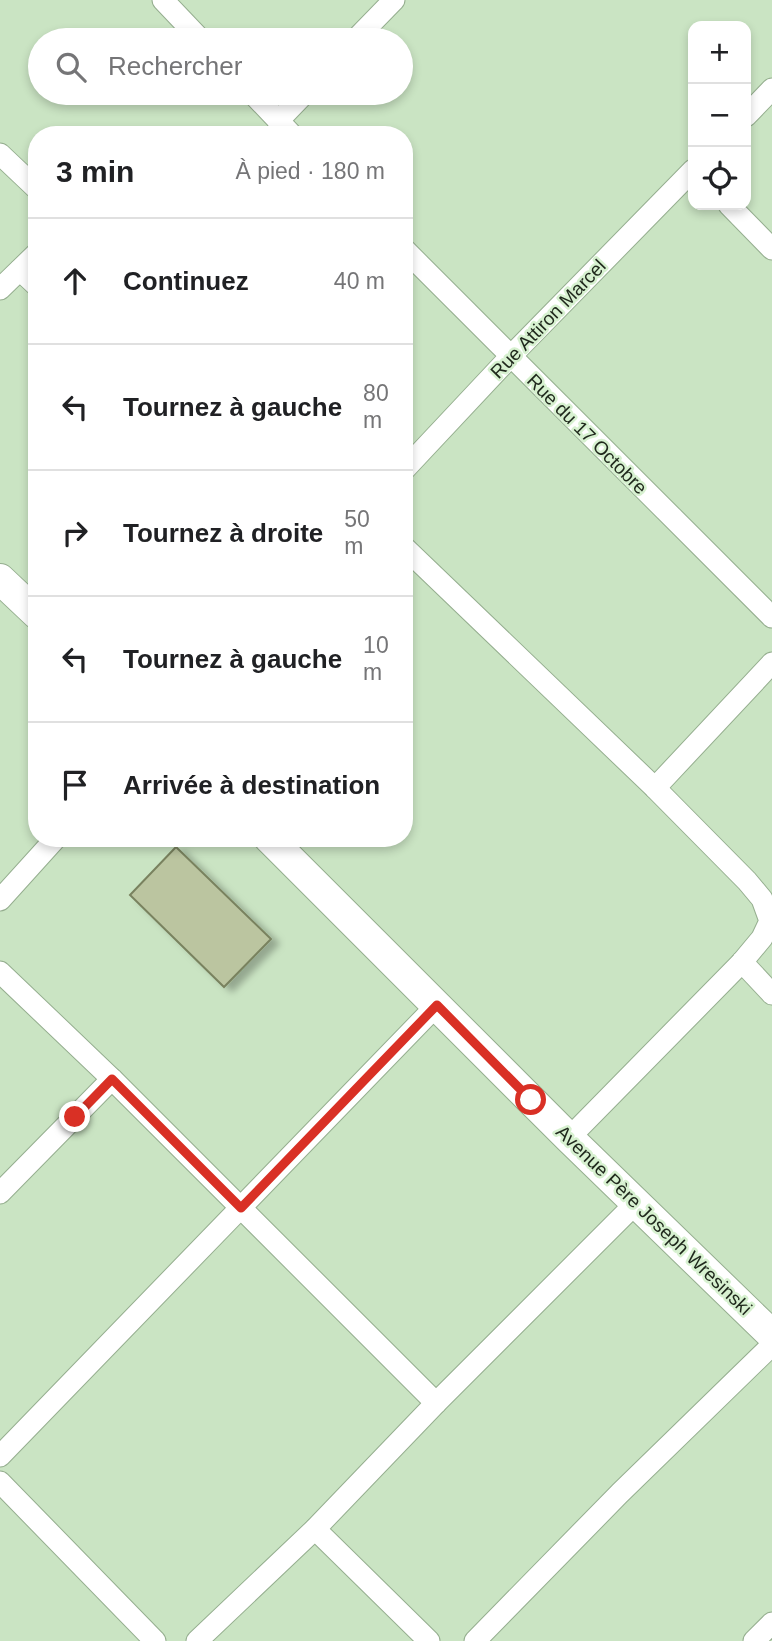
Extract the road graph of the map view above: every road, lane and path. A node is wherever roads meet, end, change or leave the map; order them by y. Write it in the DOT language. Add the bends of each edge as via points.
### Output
graph roads {
  1 [pos="163,0"];
  2 [pos="394,0"];
  3 [pos="190,28"];
  4 [pos="367,28"];
  5 [pos="772,89"];
  6 [pos="263,105"];
  7 [pos="298,105"];
  8 [pos="751,111"];
  9 [pos="283,126"];
  10 [pos="286,126"];
  11 [pos="0,154"];
  12 [pos="688,175"];
  13 [pos="28,180"];
  14 [pos="734,210"];
  15 [pos="772,249"];
  16 [pos="413,258"];
  17 [pos="28,262"];
  18 [pos="20,270"];
  19 [pos="28,278"];
  20 [pos="0,289"];
  21 [pos="510,357"];
  22 [pos="413,460"];
  23 [pos="413,556"];
  24 [pos="0,579"];
  25 [pos="28,605"];
  26 [pos="772,617"];
  27 [pos="772,663"];
  28 [pos="655,788"];
  29 [pos="47,847"];
  30 [pos="278,847"];
  31 [pos="0,900"];
  32 [pos="742,962"];
  33 [pos="0,972"];
  34 [pos="772,994"];
  35 [pos="437,1005"];
  36 [pos="112,1079"];
  37 [pos="569,1138"];
  38 [pos="0,1193"];
  39 [pos="636,1203"];
  40 [pos="241,1208"];
  41 [pos="772,1335"];
  42 [pos="772,1345"];
  43 [pos="436,1403"];
  44 [pos="0,1456"];
  45 [pos="0,1482"];
  46 [pos="315,1529"];
  47 [pos="772,1623"];
  48 [pos="477,1640"];
  49 [pos="155,1641"];
  50 [pos="197,1641"];
  51 [pos="429,1641"];
  52 [pos="754,1641"];
  1 -- 3 [label="street"];
  2 -- 4 [label="street"];
  5 -- 8 [label="street"];
  6 -- 9 [label="street"];
  7 -- 10 [label="street"];
  11 -- 13 [label="street"];
  12 -- 21 [label="street, Rue Attiron Marcel"];
  14 -- 15 [label="street"];
  16 -- 21 [label="street, Rue du 17 Octobre"];
  17 -- 18 [label="street"];
  18 -- 19 [label="street"];
  18 -- 20 [label="street"];
  21 -- 22 [label="street, Rue Attiron Marcel"];
  21 -- 26 [label="street, Rue du 17 Octobre"];
  23 -- 28 [label="street"];
  24 -- 25 [label="street"];
  27 -- 28 [label="street"];
  28 -- 32 [label="street" via="762,899 770,921"];
  29 -- 31 [label="street"];
  30 -- 35 [label="street, Avenue Père Joseph Wresinski"];
  32 -- 34 [label="street"];
  32 -- 37 [label="street"];
  33 -- 36 [label="street"];
  35 -- 37 [label="street, Avenue Père Joseph Wresinski"];
  35 -- 40 [label="street"];
  36 -- 38 [label="street"];
  36 -- 40 [label="street"];
  37 -- 39 [label="street, Avenue Père Joseph Wresinski"];
  39 -- 41 [label="street, Avenue Père Joseph Wresinski"];
  39 -- 43 [label="street"];
  40 -- 43 [label="street"];
  40 -- 44 [label="street"];
  42 -- 48 [label="street"];
  43 -- 46 [label="street"];
  45 -- 49 [label="street"];
  46 -- 50 [label="street"];
  46 -- 51 [label="street"];
  47 -- 52 [label="street"];
}
